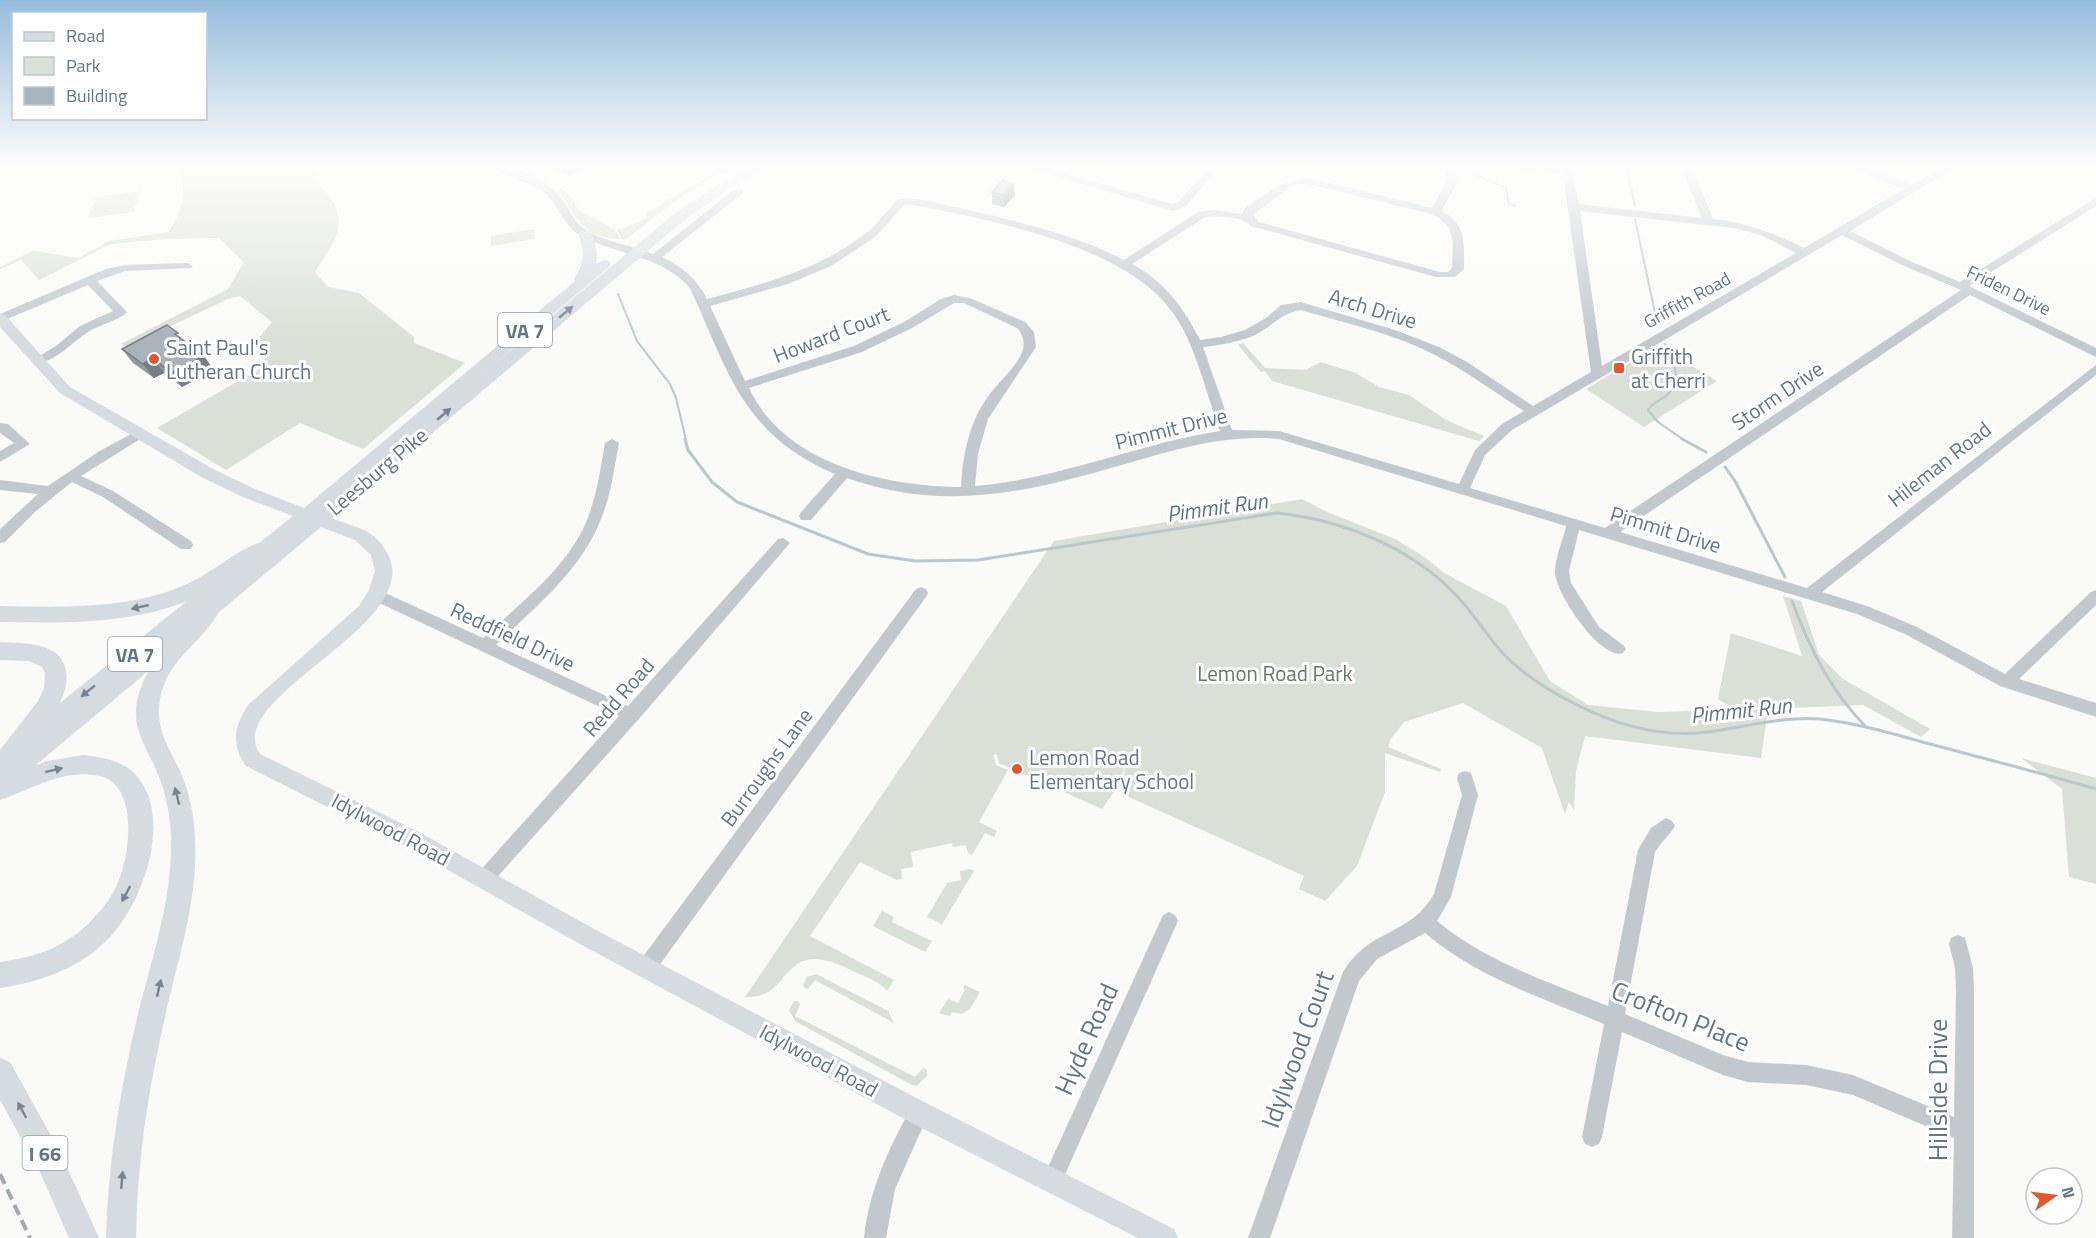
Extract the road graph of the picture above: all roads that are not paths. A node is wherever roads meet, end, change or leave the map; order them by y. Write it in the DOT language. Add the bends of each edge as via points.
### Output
graph roads {
  1 [pos="571,224"];
  2 [pos="657,224"];
  3 [pos="669,224"];
  4 [pos="697,224"];
  5 [pos="881,224"];
  6 [pos="1012,224"];
  7 [pos="1187,224"];
  8 [pos="1256,224"];
  9 [pos="1453,224"];
  10 [pos="1576,224"];
  11 [pos="1719,224"];
  12 [pos="1851,224"];
  13 [pos="2062,224"];
  14 [pos="1840,230"];
  15 [pos="585,234"];
  16 [pos="630,251"];
  17 [pos="1803,252"];
  18 [pos="653,258"];
  19 [pos="1125,264"];
  20 [pos="187,266"];
  21 [pos="90,280"];
  22 [pos="1965,288"];
  23 [pos="573,289"];
  24 [pos="1282,295"];
  25 [pos="703,304"];
  26 [pos="1291,306"];
  27 [pos="0,318"];
  28 [pos="2096,336"];
  29 [pos="1194,344"];
  30 [pos="2082,346"];
  31 [pos="2096,354"];
  32 [pos="39,360"];
  33 [pos="2096,369"];
  34 [pos="1596,372"];
  35 [pos="741,386"];
  36 [pos="1532,411"];
  37 [pos="0,429"];
  38 [pos="140,433"];
  39 [pos="1227,433"];
  40 [pos="612,443"];
  41 [pos="0,457"];
  42 [pos="844,473"];
  43 [pos="70,476"];
  44 [pos="0,485"];
  45 [pos="1463,489"];
  46 [pos="50,492"];
  47 [pos="968,493"];
  48 [pos="806,516"];
  49 [pos="313,517"];
  50 [pos="1574,523"];
  51 [pos="1608,533"];
  52 [pos="0,538"];
  53 [pos="783,543"];
  54 [pos="186,545"];
  55 [pos="264,548"];
  56 [pos="921,593"];
  57 [pos="1810,594"];
  58 [pos="376,595"];
  59 [pos="2096,596"];
  60 [pos="210,609"];
  61 [pos="0,614"];
  62 [pos="54,615"];
  63 [pos="0,621"];
  64 [pos="485,646"];
  65 [pos="1618,649"];
  66 [pos="0,651"];
  67 [pos="2006,682"];
  68 [pos="2096,711"];
  69 [pos="632,715"];
  70 [pos="3,761"];
  71 [pos="1465,778"];
  72 [pos="0,783"];
  73 [pos="0,790"];
  74 [pos="1666,826"];
  75 [pos="484,879"];
  76 [pos="1169,921"];
  77 [pos="1425,922"];
  78 [pos="1958,944"];
  79 [pos="646,968"];
  80 [pos="0,975"];
  81 [pos="1615,1020"];
  82 [pos="0,1072"];
  83 [pos="919,1113"];
  84 [pos="1964,1132"];
  85 [pos="1592,1137"];
  86 [pos="1052,1180"];
  87 [pos="84,1238"];
  88 [pos="121,1238"];
  89 [pos="875,1238"];
  90 [pos="1165,1238"];
  91 [pos="1259,1238"];
  92 [pos="1963,1238"];
  1 -- 15 [label="street, Pimmit Drive"];
  2 -- 16 [label="main road, Leesburg Pike / VA 7"];
  3 -- 16 [label="main road, Leesburg Pike / VA 7"];
  4 -- 18 [label="street"];
  5 -- 25 [label="street" via="845,254 819,268"];
  6 -- 19 [label="street" via="1079,244"];
  7 -- 19 [label="street"];
  8 -- 9 [label="street" via="1451,275 1458,269 1457,229"];
  10 -- 34 [label="street"];
  11 -- 17 [label="street" via="1756,230"];
  12 -- 14 [label="street, Griffith Road"];
  13 -- 22 [label="street, Storm Drive"];
  14 -- 17 [label="street, Griffith Road"];
  14 -- 22 [label="street, Friden Drive"];
  15 -- 16 [label="street, Pimmit Drive"];
  15 -- 23 [label="main road" via="592,256"];
  16 -- 18 [label="street, Pimmit Drive"];
  16 -- 23 [label="main road, Leesburg Pike / VA 7"];
  49 -- 16 [label="main road, Leesburg Pike / VA 7, one-way"];
  17 -- 34 [label="street, Griffith Road"];
  18 -- 25 [label="street, Pimmit Drive" via="685,275"];
  19 -- 29 [label="street" via="1150,280 1169,299 1187,325"];
  20 -- 21 [label="street" via="125,268"];
  21 -- 27 [label="street"];
  21 -- 32 [label="street" via="122,312 84,329"];
  22 -- 30 [label="street, Friden Drive"];
  22 -- 51 [label="street, Storm Drive"];
  23 -- 49 [label="main road, Leesburg Pike / VA 7"];
  24 -- 26 [label="street"];
  25 -- 35 [label="street, Pimmit Drive"];
  26 -- 29 [label="street" via="1249,333"];
  26 -- 36 [label="street, Arch Drive" via="1422,344 1463,365"];
  27 -- 32 [label="main road, Idylwood Road"];
  28 -- 30 [label="street"];
  29 -- 39 [label="street"];
  30 -- 31 [label="street, Friden Drive"];
  32 -- 38 [label="main road, Idylwood Road" via="65,390"];
  33 -- 57 [label="street, Hileman Road"];
  34 -- 36 [label="street, Griffith Road"];
  35 -- 42 [label="street, Pimmit Drive" via="758,414 782,439 808,457"];
  35 -- 47 [label="street, Howard Court" via="858,349 908,325 944,297 966,300 1013,320 1028,332 1031,343 977,426 970,450"];
  36 -- 45 [label="street, Griffith Road" via="1485,446"];
  37 -- 41 [label="street" via="3,427 23,444"];
  38 -- 43 [label="street"];
  38 -- 49 [label="main road, Idylwood Road" via="209,474"];
  39 -- 45 [label="street, Pimmit Drive" via="1261,432 1296,439"];
  39 -- 47 [label="street, Pimmit Drive" via="1044,483"];
  40 -- 64 [label="street" via="602,496 580,545 544,588"];
  42 -- 47 [label="street, Pimmit Drive" via="901,488"];
  42 -- 48 [label="street"];
  43 -- 46 [label="street"];
  43 -- 54 [label="street" via="108,494"];
  44 -- 46 [label="street"];
  45 -- 50 [label="street, Pimmit Drive"];
  46 -- 52 [label="street"];
  49 -- 55 [label="main road, Leesburg Pike / VA 7"];
  49 -- 58 [label="main road, Idylwood Road" via="361,536 376,548 383,576"];
  49 -- 60 [label="main road, Leesburg Pike / VA 7"];
  50 -- 51 [label="street, Pimmit Drive"];
  50 -- 65 [label="street" via="1562,571 1564,584 1594,631"];
  51 -- 57 [label="street, Pimmit Drive"];
  53 -- 69 [label="street, Redd Road"];
  55 -- 62 [label="highway, one-way" via="174,598 106,613"];
  55 -- 70 [label="main road, Leesburg Pike / VA 7, one-way"];
  56 -- 79 [label="street, Burroughs Lane"];
  57 -- 67 [label="street, Pimmit Drive" via="1889,620"];
  58 -- 64 [label="street, Reddfield Drive"];
  58 -- 75 [label="main road, Idylwood Road" via="365,611 260,704 246,724 244,746 253,760 270,770 324,794"];
  59 -- 67 [label="street"];
  60 -- 72 [label="main road, Leesburg Pike / VA 7"];
  88 -- 60 [label="highway, one-way" via="125,1148 184,859 180,807 149,732 149,701 163,666 181,639"];
  61 -- 62 [label="highway"];
  62 -- 63 [label="highway"];
  64 -- 69 [label="street, Reddfield Drive"];
  66 -- 70 [label="highway" via="43,656 51,662 57,679 49,704"];
  67 -- 68 [label="street, Pimmit Drive"];
  69 -- 75 [label="street, Redd Road"];
  71 -- 77 [label="street, Idylwood Court" via="1470,795 1442,897"];
  73 -- 80 [label="highway, one-way" via="63,767 87,765 107,769 128,782 134,793 141,836 134,878 103,927 69,954 50,963"];
  74 -- 81 [label="street" via="1647,850"];
  75 -- 79 [label="main road, Idylwood Road"];
  76 -- 86 [label="street, Hyde Road"];
  77 -- 81 [label="street, Crofton Place" via="1479,961"];
  77 -- 91 [label="street, Idylwood Court" via="1368,954 1350,978"];
  78 -- 84 [label="street, Hillside Drive" via="1964,979"];
  79 -- 83 [label="main road, Idylwood Road"];
  81 -- 84 [label="street, Crofton Place" via="1748,1072 1806,1075 1853,1085"];
  81 -- 85 [label="street"];
  87 -- 82 [label="highway, I 66, one-way" via="50,1162"];
  83 -- 86 [label="main road, Idylwood Road"];
  83 -- 89 [label="street" via="887,1180"];
  84 -- 92 [label="street, Hillside Drive"];
  86 -- 90 [label="main road, Idylwood Road"];
}
